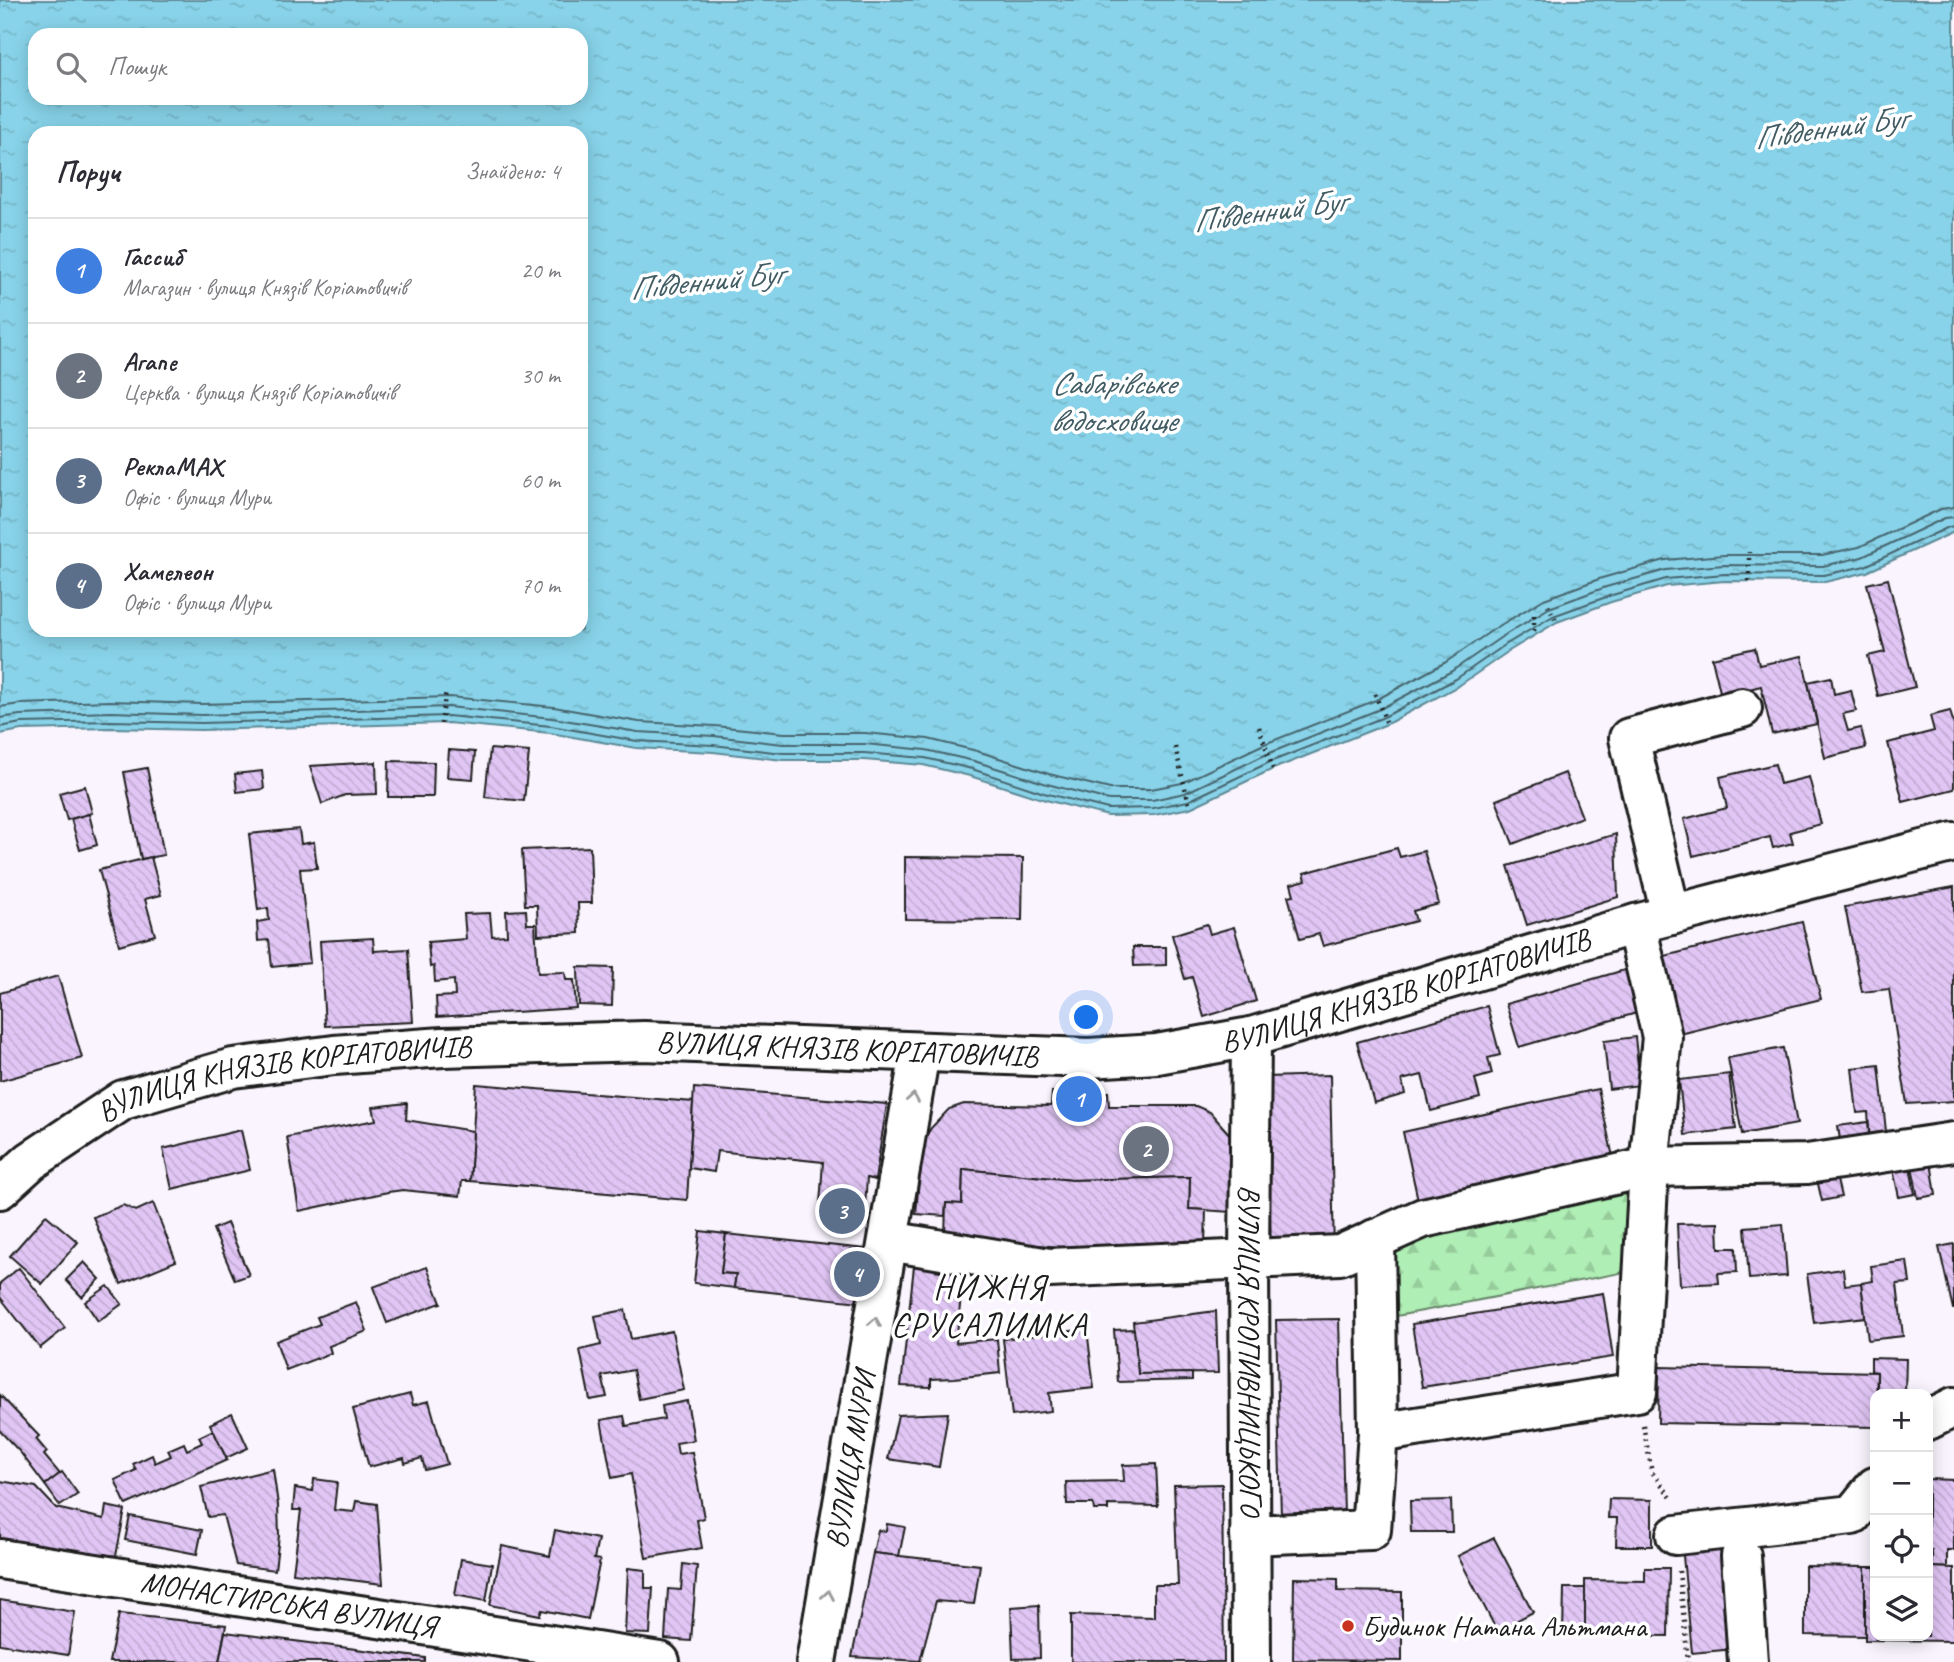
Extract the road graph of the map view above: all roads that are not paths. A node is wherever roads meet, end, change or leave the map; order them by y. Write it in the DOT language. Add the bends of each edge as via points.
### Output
graph roads {
  1 [pos="1742,708"];
  2 [pos="1954,842"];
  3 [pos="1653,919"];
  4 [pos="1251,1037"];
  5 [pos="920,1052"];
  6 [pos="1954,1142"];
  7 [pos="1649,1167"];
  8 [pos="0,1189"];
  9 [pos="1375,1239"];
  10 [pos="889,1241"];
  11 [pos="1249,1258"];
  12 [pos="1954,1407"];
  13 [pos="1933,1418"];
  14 [pos="1378,1433"];
  15 [pos="1870,1493"];
  16 [pos="1250,1535"];
  17 [pos="1676,1535"];
  18 [pos="1741,1556"];
  19 [pos="0,1559"];
  20 [pos="660,1662"];
  21 [pos="816,1662"];
  22 [pos="1251,1662"];
  23 [pos="1748,1662"];
  1 -- 3 [label="street" via="1629,738"];
  2 -- 3 [label="street, ВУЛИЦЯ КНЯЗІВ КОРІАТОВИЧІВ"];
  3 -- 4 [label="street, ВУЛИЦЯ КНЯЗІВ КОРІАТОВИЧІВ"];
  3 -- 7 [label="street" via="1662,1037"];
  4 -- 5 [label="street, ВУЛИЦЯ КНЯЗІВ КОРІАТОВИЧІВ" via="1157,1054 1088,1058"];
  4 -- 11 [label="street, ВУЛИЦЯ КРОПИВНИЦЬКОГО"];
  5 -- 8 [label="street, ВУЛИЦЯ КНЯЗІВ КОРІАТОВИЧІВ" via="644,1041 443,1047 233,1068 123,1100 31,1161"];
  10 -- 5 [label="street, ВУЛИЦЯ МУРИ, one-way"];
  6 -- 7 [label="street" via="1807,1164"];
  7 -- 9 [label="street" via="1423,1218"];
  7 -- 14 [label="street" via="1639,1401"];
  9 -- 11 [label="street" via="1340,1255"];
  9 -- 14 [label="street"];
  10 -- 11 [label="street" via="1049,1268"];
  21 -- 10 [label="street, ВУЛИЦЯ МУРИ, one-way"];
  11 -- 16 [label="street, ВУЛИЦЯ КРОПИВНИЦЬКОГО"];
  12 -- 13 [label="street"];
  14 -- 16 [label="street" via="1371,1530"];
  15 -- 17 [label="street" via="1852,1514"];
  16 -- 22 [label="street, ВУЛИЦЯ КРОПИВНИЦЬКОГО"];
  18 -- 23 [label="street"];
  19 -- 20 [label="street, МОНАСТИРСЬКА ВУЛИЦЯ"];
}
